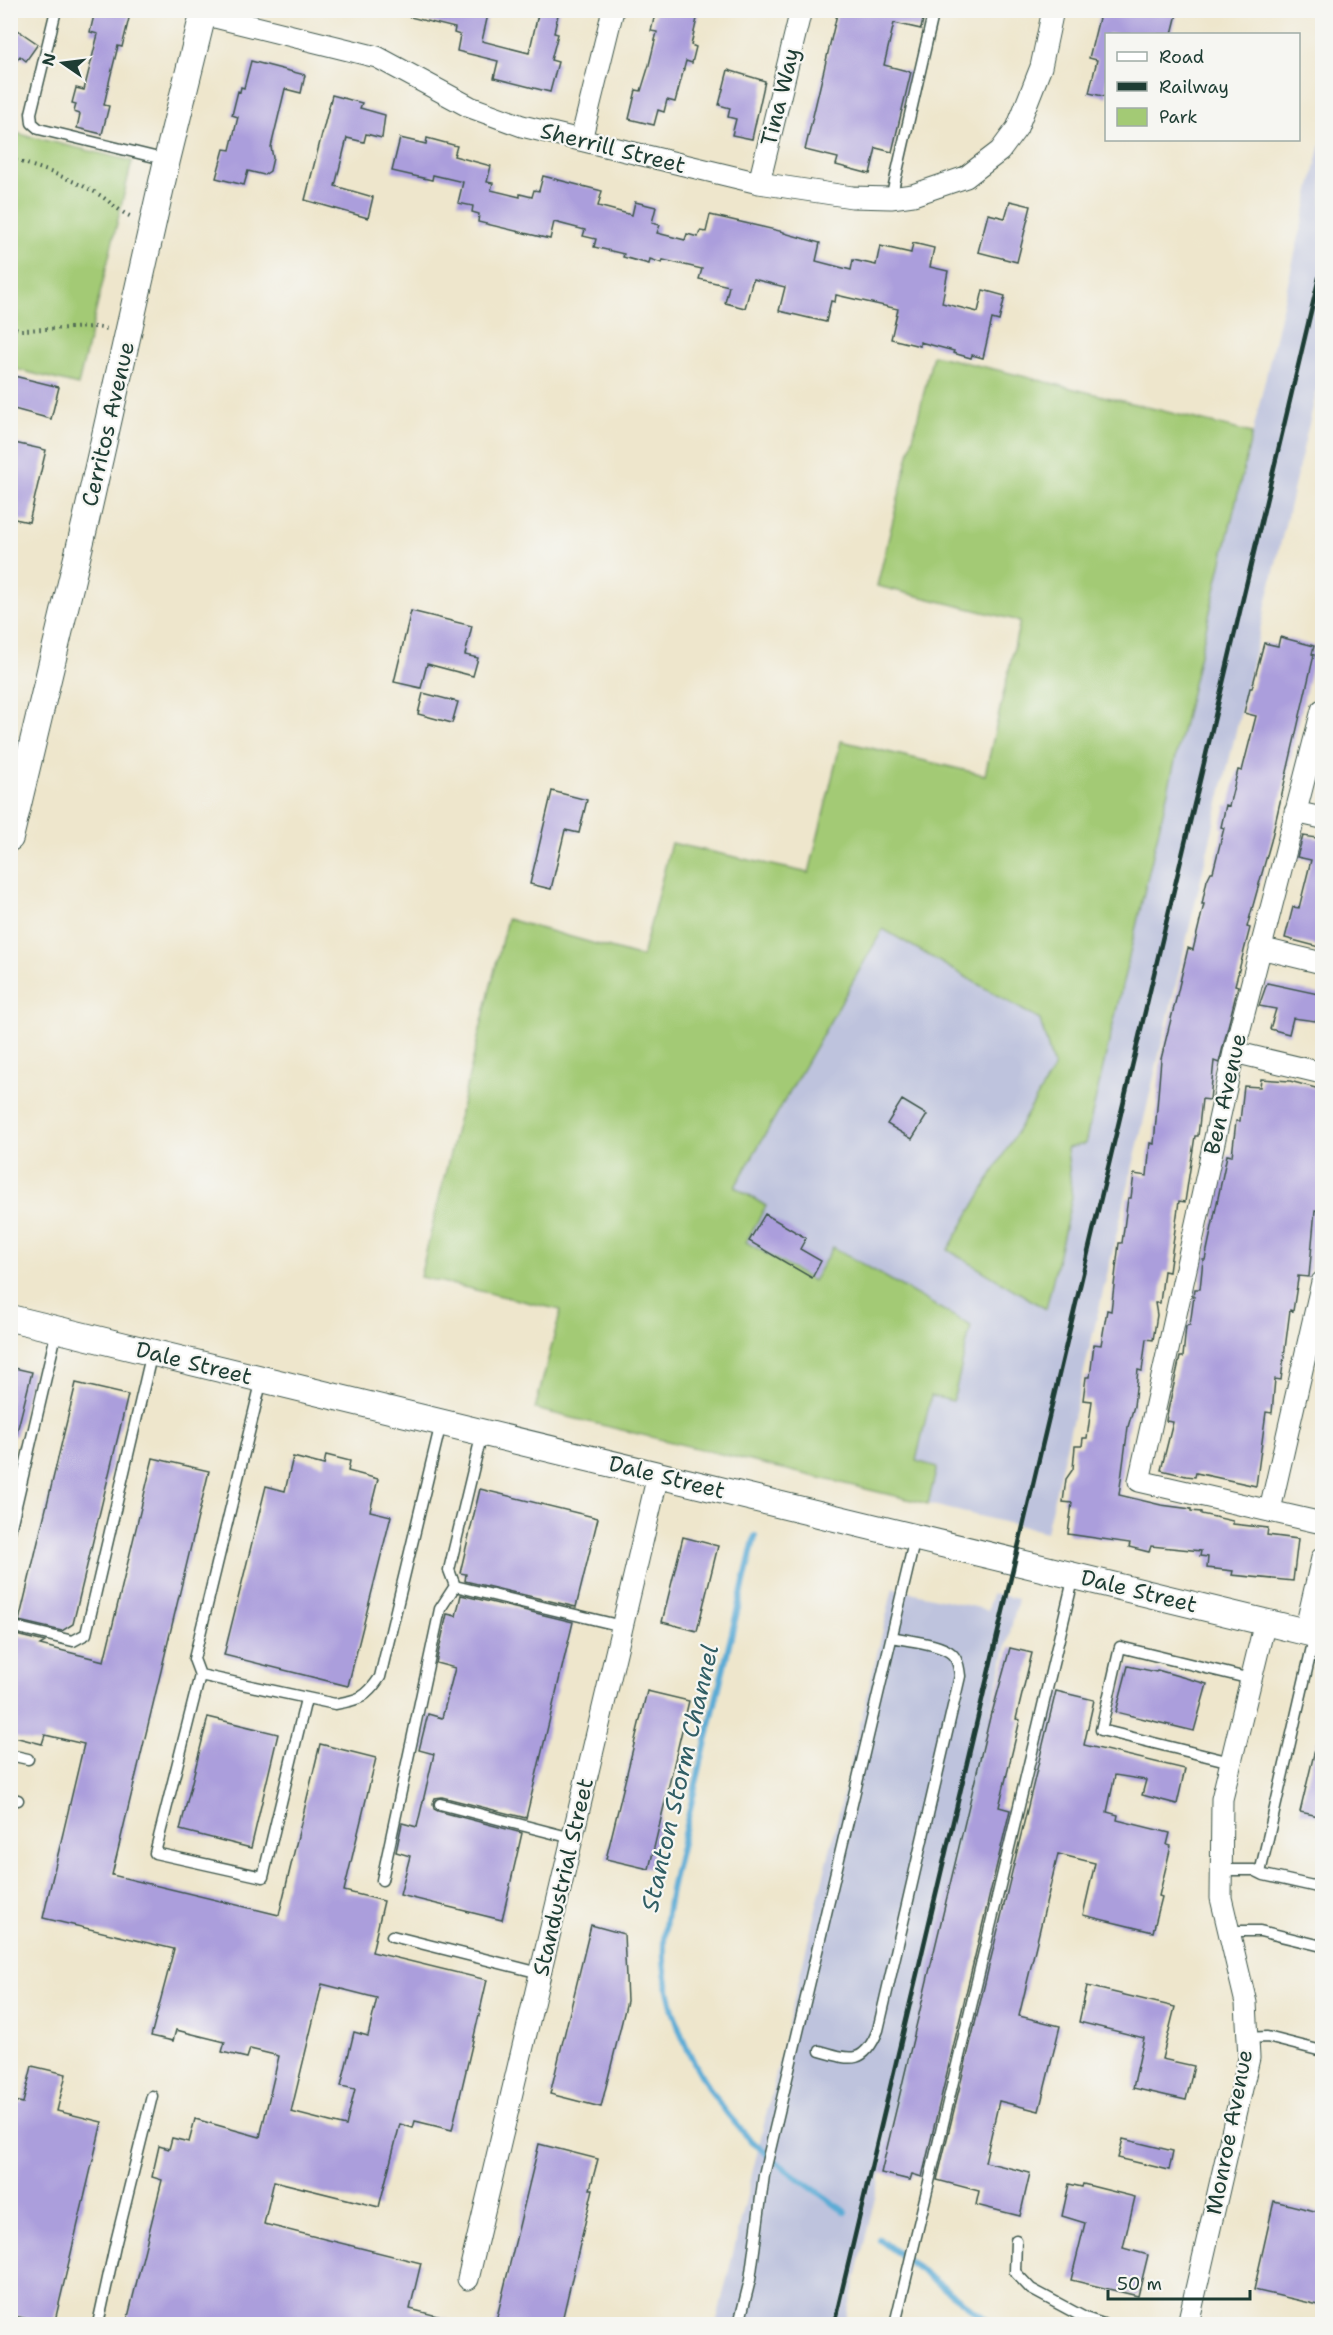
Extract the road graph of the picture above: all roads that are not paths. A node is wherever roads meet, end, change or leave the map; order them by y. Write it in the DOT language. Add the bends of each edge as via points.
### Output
graph roads {
  1 [pos="56,10"];
  2 [pos="613,10"];
  3 [pos="801,10"];
  4 [pos="934,10"];
  5 [pos="1053,10"];
  6 [pos="203,12"];
  7 [pos="581,140"];
  8 [pos="167,160"];
  9 [pos="759,183"];
  10 [pos="891,198"];
  11 [pos="1323,710"];
  12 [pos="1295,812"];
  13 [pos="1323,818"];
  14 [pos="10,838"];
  15 [pos="1260,948"];
  16 [pos="1323,963"];
  17 [pos="1234,1052"];
  18 [pos="1323,1073"];
  19 [pos="1323,1282"];
  20 [pos="10,1318"];
  21 [pos="57,1330"];
  22 [pos="152,1352"];
  23 [pos="262,1379"];
  24 [pos="441,1422"];
  25 [pos="483,1432"];
  26 [pos="658,1475"];
  27 [pos="1270,1510"];
  28 [pos="1323,1523"];
  29 [pos="10,1531"];
  30 [pos="915,1537"];
  31 [pos="1323,1558"];
  32 [pos="1074,1576"];
  33 [pos="455,1586"];
  34 [pos="1265,1622"];
  35 [pos="10,1626"];
  36 [pos="622,1626"];
  37 [pos="1314,1634"];
  38 [pos="892,1637"];
  39 [pos="200,1676"];
  40 [pos="1251,1679"];
  41 [pos="306,1699"];
  42 [pos="10,1755"];
  43 [pos="28,1758"];
  44 [pos="1231,1762"];
  45 [pos="440,1804"];
  46 [pos="572,1838"];
  47 [pos="1221,1870"];
  48 [pos="1260,1873"];
  49 [pos="382,1880"];
  50 [pos="1323,1884"];
  51 [pos="1228,1931"];
  52 [pos="392,1936"];
  53 [pos="1323,1946"];
  54 [pos="540,1973"];
  55 [pos="1248,2038"];
  56 [pos="820,2051"];
  57 [pos="1323,2051"];
  58 [pos="152,2096"];
  59 [pos="1016,2240"];
  60 [pos="468,2279"];
  61 [pos="98,2325"];
  62 [pos="739,2325"];
  63 [pos="896,2325"];
  64 [pos="1103,2325"];
  65 [pos="1188,2325"];
  1 -- 8 [label="lane" via="32,123 39,129"];
  2 -- 7 [label="street"];
  3 -- 9 [label="street, Tina Way"];
  4 -- 10 [label="lane"];
  5 -- 10 [label="street, Sherrill Street" via="1041,67 1017,128 1000,151 966,177 913,195"];
  6 -- 7 [label="street, Sherrill Street" via="377,57 470,107 522,126"];
  6 -- 8 [label="street, Cerritos Avenue"];
  7 -- 9 [label="street, Sherrill Street"];
  8 -- 14 [label="street, Cerritos Avenue"];
  9 -- 10 [label="street, Sherrill Street" via="852,197"];
  11 -- 12 [label="street, Ben Avenue"];
  12 -- 13 [label="street"];
  12 -- 15 [label="street, Ben Avenue"];
  15 -- 16 [label="street"];
  15 -- 17 [label="street, Ben Avenue"];
  17 -- 18 [label="street"];
  17 -- 27 [label="street, Ben Avenue" via="1139,1481"];
  19 -- 27 [label="street"];
  20 -- 21 [label="street, Dale Street"];
  21 -- 22 [label="street, Dale Street"];
  21 -- 29 [label="lane"];
  22 -- 23 [label="street, Dale Street"];
  22 -- 35 [label="lane" via="86,1634 73,1641"];
  23 -- 24 [label="street, Dale Street"];
  23 -- 39 [label="lane" via="194,1659"];
  24 -- 25 [label="street, Dale Street"];
  24 -- 41 [label="lane" via="380,1677 369,1693 355,1700 335,1704"];
  25 -- 26 [label="street, Dale Street"];
  25 -- 33 [label="lane" via="448,1570"];
  26 -- 30 [label="street, Dale Street"];
  26 -- 36 [label="street, Standustrial Street"];
  27 -- 28 [label="street"];
  30 -- 32 [label="street, Dale Street"];
  30 -- 38 [label="lane"];
  31 -- 37 [label="street"];
  32 -- 34 [label="street, Dale Street"];
  32 -- 63 [label="lane"];
  33 -- 36 [label="lane"];
  33 -- 49 [label="lane" via="440,1609"];
  34 -- 37 [label="street, Dale Street"];
  34 -- 40 [label="street, Monroe Avenue"];
  36 -- 46 [label="street, Standustrial Street"];
  37 -- 48 [label="lane"];
  38 -- 56 [label="lane" via="941,1648 957,1662 960,1676 878,2030 862,2056 850,2059"];
  38 -- 62 [label="lane" via="764,2175 750,2280"];
  39 -- 41 [label="lane"];
  39 -- 41 [label="lane" via="155,1853 262,1877"];
  40 -- 44 [label="street, Monroe Avenue"];
  40 -- 44 [label="lane" via="1120,1647 1101,1730"];
  42 -- 43 [label="lane"];
  44 -- 47 [label="street, Monroe Avenue" via="1222,1799"];
  45 -- 46 [label="lane"];
  46 -- 54 [label="street, Standustrial Street"];
  47 -- 48 [label="lane"];
  47 -- 51 [label="street, Monroe Avenue" via="1221,1898"];
  48 -- 50 [label="lane" via="1322,1888"];
  51 -- 53 [label="lane" via="1260,1931"];
  51 -- 55 [label="street, Monroe Avenue" via="1246,2003"];
  52 -- 54 [label="lane"];
  54 -- 60 [label="street, Standustrial Street"];
  55 -- 57 [label="lane" via="1267,2037"];
  55 -- 65 [label="street, Monroe Avenue" via="1249,2058"];
  58 -- 61 [label="lane"];
  59 -- 64 [label="lane" via="1015,2272 1031,2289"];
}
